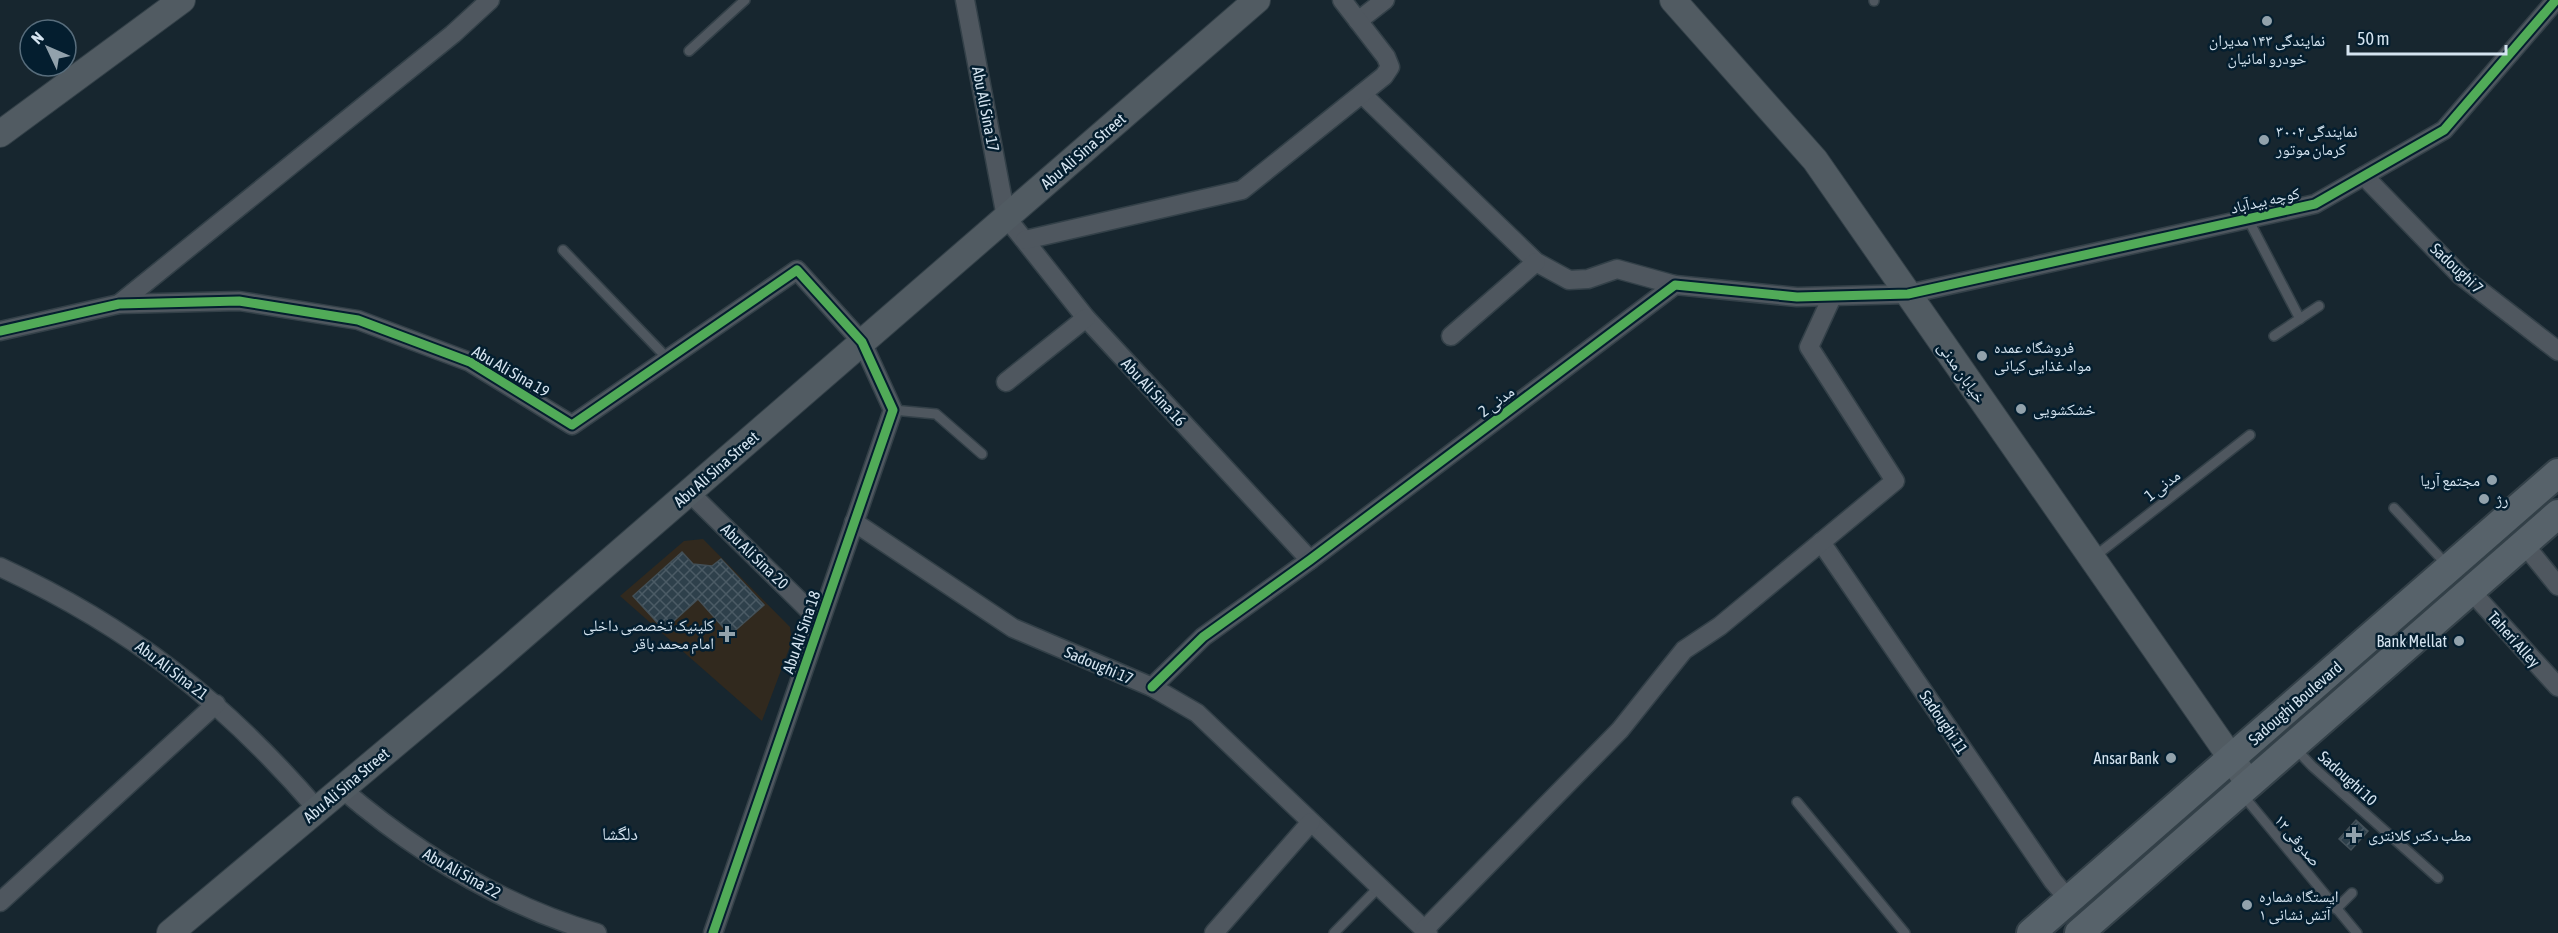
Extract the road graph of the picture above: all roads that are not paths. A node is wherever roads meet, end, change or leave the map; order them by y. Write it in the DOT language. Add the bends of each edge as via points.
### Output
graph roads {
  1 [pos="182,0"];
  2 [pos="490,0"];
  3 [pos="745,0"];
  4 [pos="965,0"];
  5 [pos="1257,0"];
  6 [pos="1342,0"];
  7 [pos="1385,0"];
  8 [pos="1673,0"];
  9 [pos="2556,0"];
  10 [pos="1358,21"];
  11 [pos="689,51"];
  12 [pos="1362,94"];
  13 [pos="0,134"];
  14 [pos="2364,176"];
  15 [pos="1006,218"];
  16 [pos="2248,219"];
  17 [pos="1025,240"];
  18 [pos="563,250"];
  19 [pos="1536,262"];
  20 [pos="1675,285"];
  21 [pos="1908,294"];
  22 [pos="1832,297"];
  23 [pos="119,304"];
  24 [pos="2319,306"];
  25 [pos="1086,318"];
  26 [pos="2300,319"];
  27 [pos="0,332"];
  28 [pos="1451,336"];
  29 [pos="2274,336"];
  30 [pos="862,342"];
  31 [pos="2558,351"];
  32 [pos="668,359"];
  33 [pos="1006,382"];
  34 [pos="893,410"];
  35 [pos="2250,435"];
  36 [pos="982,454"];
  37 [pos="2558,473"];
  38 [pos="689,492"];
  39 [pos="2394,508"];
  40 [pos="2558,514"];
  41 [pos="854,522"];
  42 [pos="1821,542"];
  43 [pos="2524,544"];
  44 [pos="2092,559"];
  45 [pos="1310,560"];
  46 [pos="0,567"];
  47 [pos="2450,568"];
  48 [pos="2558,586"];
  49 [pos="2471,591"];
  50 [pos="820,621"];
  51 [pos="1152,687"];
  52 [pos="2558,687"];
  53 [pos="216,704"];
  54 [pos="2293,746"];
  55 [pos="2231,760"];
  56 [pos="2209,778"];
  57 [pos="342,789"];
  58 [pos="2240,793"];
  59 [pos="1797,802"];
  60 [pos="317,809"];
  61 [pos="1311,822"];
  62 [pos="2155,825"];
  63 [pos="2176,848"];
  64 [pos="2438,878"];
  65 [pos="1379,887"];
  66 [pos="2352,893"];
  67 [pos="2069,900"];
  68 [pos="0,902"];
  69 [pos="2336,909"];
  70 [pos="1426,931"];
  71 [pos="170,933"];
  72 [pos="597,933"];
  73 [pos="712,933"];
  74 [pos="1214,933"];
  75 [pos="1334,933"];
  76 [pos="1905,933"];
  77 [pos="2031,933"];
  78 [pos="2079,933"];
  79 [pos="2357,933"];
  1 -- 13 [label="main road"];
  2 -- 23 [label="street"];
  3 -- 11 [label="lane"];
  4 -- 15 [label="street, Abu Ali Sina 17"];
  5 -- 15 [label="main road, Abu Ali Sina Street"];
  6 -- 10 [label="street"];
  7 -- 10 [label="street"];
  8 -- 21 [label="main road, خیابان مدنی" via="1815,160"];
  9 -- 14 [label="street, کوچه بیدآباد" via="2444,130"];
  10 -- 12 [label="street" via="1390,67"];
  12 -- 17 [label="street" via="1242,190"];
  12 -- 19 [label="street"];
  14 -- 16 [label="street, کوچه بیدآباد" via="2315,204"];
  14 -- 31 [label="street, Sadoughi 7" via="2460,275"];
  15 -- 17 [label="street, Abu Ali Sina 16"];
  15 -- 30 [label="main road, Abu Ali Sina Street"];
  16 -- 21 [label="street, کوچه بیدآباد"];
  16 -- 26 [label="lane"];
  17 -- 25 [label="street, Abu Ali Sina 16"];
  18 -- 32 [label="lane"];
  19 -- 20 [label="street" via="1569,280 1588,279 1617,269"];
  19 -- 28 [label="street"];
  20 -- 22 [label="street" via="1759,295"];
  20 -- 45 [label="street, مدنی 2"];
  21 -- 22 [label="street"];
  21 -- 44 [label="main road, خیابان مدنی"];
  22 -- 42 [label="street" via="1809,347 1895,481"];
  23 -- 27 [label="street, Abu Ali Sina 19"];
  23 -- 32 [label="street, Abu Ali Sina 19" via="239,301 358,320 470,362 573,425"];
  24 -- 26 [label="lane"];
  25 -- 33 [label="street"];
  25 -- 45 [label="street, Abu Ali Sina 16"];
  26 -- 29 [label="lane"];
  30 -- 32 [label="street, Abu Ali Sina 19" via="797,270"];
  30 -- 34 [label="street"];
  30 -- 38 [label="main road, Abu Ali Sina Street"];
  34 -- 36 [label="lane" via="936,414"];
  34 -- 41 [label="street, Abu Ali Sina 18"];
  35 -- 44 [label="lane, مدنی 1"];
  37 -- 47 [label="main road, Sadoughi Boulevard"];
  38 -- 50 [label="street, Abu Ali Sina 20"];
  38 -- 57 [label="main road, Abu Ali Sina Street"];
  39 -- 47 [label="lane"];
  40 -- 43 [label="main road, Sadoughi Boulevard"];
  41 -- 50 [label="street, Abu Ali Sina 18"];
  41 -- 51 [label="street, Sadoughi 17" via="1013,627"];
  42 -- 67 [label="street, Sadoughi 11"];
  42 -- 70 [label="street" via="1720,626 1684,650 1620,730"];
  43 -- 48 [label="street"];
  43 -- 49 [label="main road, Sadoughi Boulevard"];
  44 -- 55 [label="main road, خیابان مدنی"];
  45 -- 51 [label="street, مدنی 2" via="1203,636"];
  46 -- 53 [label="street, Abu Ali Sina 21" via="106,622"];
  47 -- 55 [label="main road, Sadoughi Boulevard"];
  49 -- 52 [label="street, Taheri Alley"];
  49 -- 54 [label="main road, Sadoughi Boulevard"];
  50 -- 73 [label="street, Abu Ali Sina 18"];
  51 -- 61 [label="street, Sadoughi 17" via="1197,713"];
  53 -- 60 [label="street, Abu Ali Sina 21" via="271,756"];
  53 -- 68 [label="street"];
  54 -- 58 [label="main road, Sadoughi Boulevard"];
  54 -- 64 [label="lane, Sadoughi 10"];
  55 -- 56 [label="main road, Sadoughi Boulevard"];
  55 -- 58 [label="main road, خیابان مدنی"];
  56 -- 58 [label="main road" via="2220,779"];
  56 -- 62 [label="main road, Sadoughi Boulevard"];
  57 -- 60 [label="main road, Abu Ali Sina Street"];
  57 -- 72 [label="street, Abu Ali Sina 22" via="395,831 472,881 524,907"];
  58 -- 63 [label="main road, Sadoughi Boulevard"];
  58 -- 69 [label="lane, صدوقی ۱۲"];
  59 -- 76 [label="lane"];
  60 -- 71 [label="main road, Abu Ali Sina Street"];
  61 -- 65 [label="street, Sadoughi 17"];
  61 -- 74 [label="street"];
  62 -- 63 [label="main road"];
  62 -- 67 [label="main road, Sadoughi Boulevard"];
  63 -- 78 [label="main road, Sadoughi Boulevard"];
  65 -- 70 [label="street, Sadoughi 17"];
  65 -- 75 [label="lane"];
  66 -- 69 [label="lane"];
  67 -- 77 [label="main road, Sadoughi Boulevard"];
  69 -- 79 [label="lane, صدوقی ۱۲"];
}
